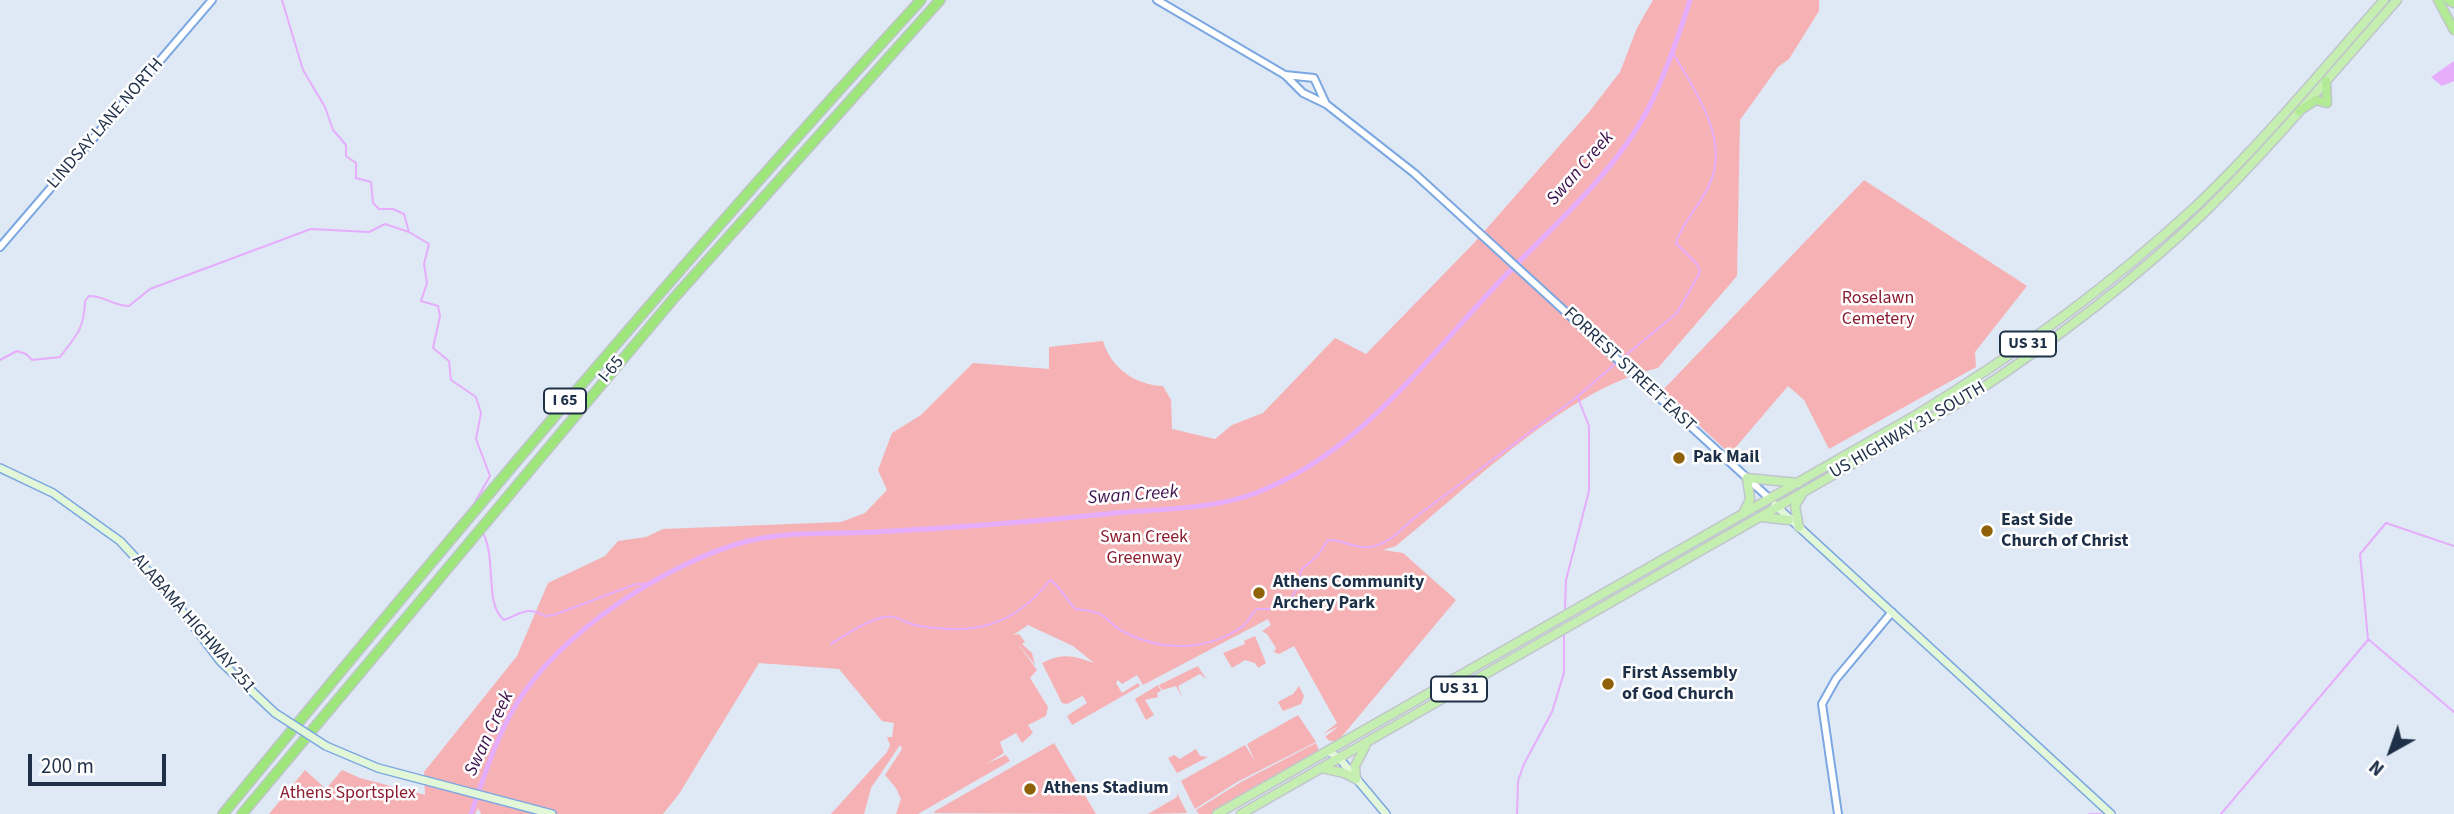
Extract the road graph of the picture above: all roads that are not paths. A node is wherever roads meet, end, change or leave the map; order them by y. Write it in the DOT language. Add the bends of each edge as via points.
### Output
graph roads {
  1 [pos="212,0"];
  2 [pos="921,0"];
  3 [pos="940,0"];
  4 [pos="1157,0"];
  5 [pos="2384,0"];
  6 [pos="2396,0"];
  7 [pos="2438,0"];
  8 [pos="2448,0"];
  9 [pos="2454,3"];
  10 [pos="2453,23"];
  11 [pos="1285,75"];
  12 [pos="1305,77"];
  13 [pos="2326,81"];
  14 [pos="1317,86"];
  15 [pos="1299,87"];
  16 [pos="1310,94"];
  17 [pos="1326,104"];
  18 [pos="2299,111"];
  19 [pos="0,247"];
  20 [pos="0,468"];
  21 [pos="1747,478"];
  22 [pos="1798,483"];
  23 [pos="1803,492"];
  24 [pos="1770,499"];
  25 [pos="1777,507"];
  26 [pos="1743,514"];
  27 [pos="1758,517"];
  28 [pos="1789,520"];
  29 [pos="1799,527"];
  30 [pos="1892,612"];
  31 [pos="1371,740"];
  32 [pos="1328,751"];
  33 [pos="1339,758"];
  34 [pos="1321,768"];
  35 [pos="1356,779"];
  36 [pos="223,814"];
  37 [pos="242,814"];
  38 [pos="552,814"];
  39 [pos="1217,814"];
  40 [pos="1241,814"];
  41 [pos="1386,814"];
  42 [pos="1838,814"];
  43 [pos="2112,814"];
  1 -- 19 [label="street, LINDSAY LANE NORTH"];
  2 -- 36 [label="highway, I 65" via="613,344"];
  3 -- 37 [label="highway, I-65 / I 65" via="620,361"];
  4 -- 11 [label="street"];
  5 -- 22 [label="main road, US HIGHWAY 31 SOUTH / US 31" via="2215,186 2103,288 1983,374"];
  6 -- 13 [label="main road, US HIGHWAY 31 SOUTH / US 31"];
  7 -- 10 [label="highway"];
  8 -- 9 [label="highway"];
  11 -- 12 [label="street"];
  11 -- 15 [label="street"];
  12 -- 14 [label="street" via="1314,78"];
  12 -- 15 [label="street"];
  13 -- 18 [label="main road, US HIGHWAY 31 SOUTH / US 31"];
  13 -- 18 [label="highway" via="2327,103 2316,100"];
  14 -- 16 [label="street"];
  14 -- 17 [label="street, FORREST STREET EAST"];
  15 -- 16 [label="street"];
  16 -- 17 [label="street, FORREST STREET EAST"];
  17 -- 21 [label="street, FORREST STREET EAST" via="1414,173"];
  18 -- 23 [label="main road, US HIGHWAY 31 SOUTH / US 31" via="2206,211 2083,318 1964,400"];
  20 -- 38 [label="main road, ALABAMA HIGHWAY 251, bridge" via="53,493 120,541 170,595 220,661 275,713 326,746 378,768"];
  21 -- 22 [label="main road"];
  21 -- 24 [label="street, FORREST STREET EAST"];
  21 -- 26 [label="main road" via="1750,499"];
  22 -- 24 [label="main road, US HIGHWAY 31 SOUTH / US 31"];
  23 -- 25 [label="main road, US HIGHWAY 31 SOUTH / US 31"];
  23 -- 29 [label="main road" via="1795,506"];
  24 -- 25 [label="main road, FORREST STREET EAST"];
  24 -- 26 [label="main road, US HIGHWAY 31 SOUTH / US 31"];
  25 -- 27 [label="main road, US HIGHWAY 31 SOUTH / US 31"];
  25 -- 28 [label="main road, FORREST STREET EAST"];
  26 -- 32 [label="main road, US HIGHWAY 31 SOUTH / US 31"];
  27 -- 28 [label="main road"];
  27 -- 31 [label="main road, US HIGHWAY 31 SOUTH / US 31"];
  28 -- 29 [label="main road, FORREST STREET EAST"];
  29 -- 30 [label="main road, FORREST STREET EAST"];
  30 -- 42 [label="street" via="1836,679 1822,704"];
  30 -- 43 [label="main road, FORREST STREET EAST"];
  31 -- 33 [label="main road, US HIGHWAY 31 SOUTH / US 31"];
  31 -- 35 [label="main road" via="1359,754"];
  32 -- 33 [label="main road"];
  32 -- 39 [label="main road, US 31"];
  33 -- 34 [label="main road, US 31"];
  33 -- 35 [label="main road"];
  34 -- 35 [label="main road"];
  34 -- 40 [label="main road, US 31"];
  35 -- 41 [label="main road"];
}
